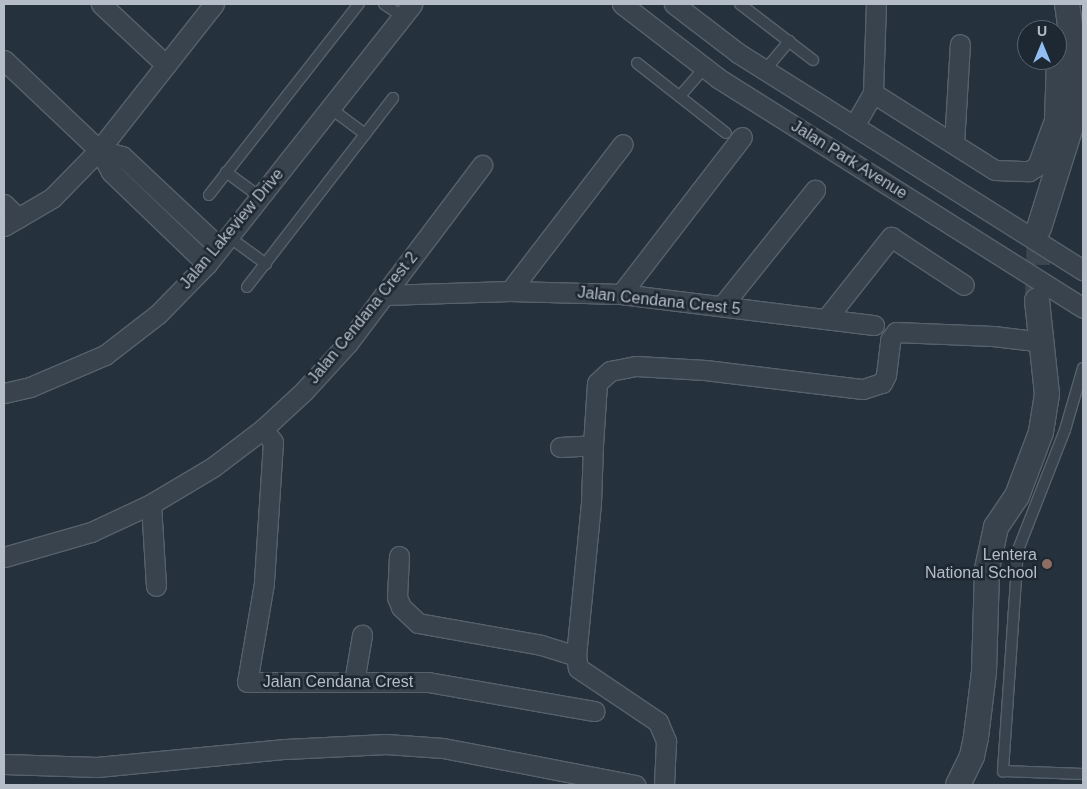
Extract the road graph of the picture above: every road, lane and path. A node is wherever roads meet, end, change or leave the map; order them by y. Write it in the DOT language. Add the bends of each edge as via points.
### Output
graph roads {
  1 [pos="101,4"];
  2 [pos="214,4"];
  3 [pos="359,4"];
  4 [pos="384,4"];
  5 [pos="622,4"];
  6 [pos="674,4"];
  7 [pos="740,4"];
  8 [pos="876,4"];
  9 [pos="1067,4"];
  10 [pos="407,10"];
  11 [pos="789,41"];
  12 [pos="960,44"];
  13 [pos="738,52"];
  14 [pos="4,60"];
  15 [pos="813,60"];
  16 [pos="638,62"];
  17 [pos="166,65"];
  18 [pos="1072,65"];
  19 [pos="764,70"];
  20 [pos="711,72"];
  21 [pos="872,93"];
  22 [pos="680,96"];
  23 [pos="393,98"];
  24 [pos="330,108"];
  25 [pos="854,126"];
  26 [pos="365,134"];
  27 [pos="734,135"];
  28 [pos="623,144"];
  29 [pos="954,144"];
  30 [pos="99,150"];
  31 [pos="482,165"];
  32 [pos="226,172"];
  33 [pos="816,190"];
  34 [pos="208,195"];
  35 [pos="260,197"];
  36 [pos="172,203"];
  37 [pos="4,204"];
  38 [pos="159,218"];
  39 [pos="11,222"];
  40 [pos="1039,228"];
  41 [pos="224,242"];
  42 [pos="207,264"];
  43 [pos="266,264"];
  44 [pos="1083,270"];
  45 [pos="964,285"];
  46 [pos="247,288"];
  47 [pos="510,291"];
  48 [pos="621,294"];
  49 [pos="384,295"];
  50 [pos="1037,301"];
  51 [pos="722,306"];
  52 [pos="1083,308"];
  53 [pos="826,319"];
  54 [pos="874,325"];
  55 [pos="1042,342"];
  56 [pos="1083,368"];
  57 [pos="1080,381"];
  58 [pos="4,394"];
  59 [pos="263,429"];
  60 [pos="593,445"];
  61 [pos="560,447"];
  62 [pos="152,504"];
  63 [pos="399,556"];
  64 [pos="4,557"];
  65 [pos="156,586"];
  66 [pos="362,635"];
  67 [pos="576,656"];
  68 [pos="354,682"];
  69 [pos="594,711"];
  70 [pos="4,764"];
  71 [pos="1083,774"];
  72 [pos="635,785"];
  73 [pos="664,785"];
  74 [pos="958,785"];
  1 -- 17 [label="street"];
  2 -- 17 [label="street"];
  3 -- 32 [label="lane"];
  4 -- 10 [label="lane"];
  5 -- 20 [label="street, Jalan Park Avenue"];
  6 -- 13 [label="street, Jalan Park Avenue"];
  7 -- 11 [label="lane"];
  8 -- 21 [label="street"];
  9 -- 18 [label="street"];
  10 -- 24 [label="street, Jalan Lakeview Drive"];
  11 -- 15 [label="lane"];
  11 -- 19 [label="lane"];
  12 -- 29 [label="street"];
  13 -- 19 [label="street, Jalan Park Avenue"];
  13 -- 20 [label="street"];
  14 -- 30 [label="street"];
  16 -- 22 [label="lane"];
  17 -- 30 [label="street"];
  18 -- 29 [label="street" via="1037,166 1029,171 995,170"];
  18 -- 40 [label="street" via="1076,111"];
  19 -- 25 [label="street, Jalan Park Avenue"];
  20 -- 22 [label="lane"];
  20 -- 52 [label="street, Jalan Park Avenue"];
  21 -- 25 [label="street"];
  21 -- 29 [label="street"];
  22 -- 27 [label="lane"];
  23 -- 26 [label="lane"];
  24 -- 26 [label="lane"];
  24 -- 35 [label="street, Jalan Lakeview Drive"];
  25 -- 44 [label="street, Jalan Park Avenue"];
  26 -- 43 [label="lane"];
  27 -- 48 [label="street"];
  28 -- 47 [label="street"];
  30 -- 36 [label="street" via="122,156"];
  30 -- 38 [label="street" via="111,172"];
  30 -- 39 [label="street" via="52,198"];
  31 -- 49 [label="street, Jalan Cendana Crest 2"];
  32 -- 34 [label="lane"];
  32 -- 35 [label="lane"];
  33 -- 51 [label="street"];
  35 -- 41 [label="street, Jalan Lakeview Drive"];
  36 -- 38 [label="street"];
  36 -- 41 [label="street"];
  37 -- 39 [label="street"];
  38 -- 42 [label="street"];
  41 -- 42 [label="street, Jalan Lakeview Drive"];
  41 -- 43 [label="lane"];
  42 -- 58 [label="street, Jalan Lakeview Drive" via="158,314 105,354 30,387"];
  43 -- 46 [label="lane"];
  45 -- 53 [label="street" via="891,236"];
  47 -- 48 [label="street, Jalan Cendana Crest 5"];
  47 -- 49 [label="street, Jalan Cendana Crest 5"];
  48 -- 51 [label="street, Jalan Cendana Crest 5"];
  49 -- 59 [label="street, Jalan Cendana Crest 2" via="329,364"];
  50 -- 55 [label="street"];
  51 -- 53 [label="street, Jalan Cendana Crest 5"];
  53 -- 54 [label="street, Jalan Cendana Crest 5"];
  55 -- 60 [label="street" via="993,336 896,332 890,340 882,383 862,389 705,370 636,366 610,371 596,383"];
  55 -- 74 [label="street" via="1047,394 1041,432 1017,496 996,527 987,568 984,672 976,737 972,756"];
  56 -- 57 [label="lane"];
  57 -- 71 [label="lane" via="1065,430 1018,550 1002,771"];
  59 -- 62 [label="street, Jalan Cendana Crest 2" via="213,467"];
  59 -- 68 [label="street, Jalan Cendana Crest" via="273,442 264,583 247,682"];
  60 -- 61 [label="street"];
  60 -- 67 [label="street" via="591,503"];
  62 -- 64 [label="street, Jalan Cendana Crest 2" via="90,532"];
  62 -- 65 [label="street"];
  63 -- 67 [label="street" via="397,596 406,613 418,623 541,645"];
  66 -- 68 [label="street"];
  67 -- 73 [label="street" via="578,668 658,722 666,741"];
  68 -- 69 [label="street, Jalan Cendana Crest" via="428,682"];
  70 -- 72 [label="street" via="97,767 285,749 386,744 443,748"];
}
